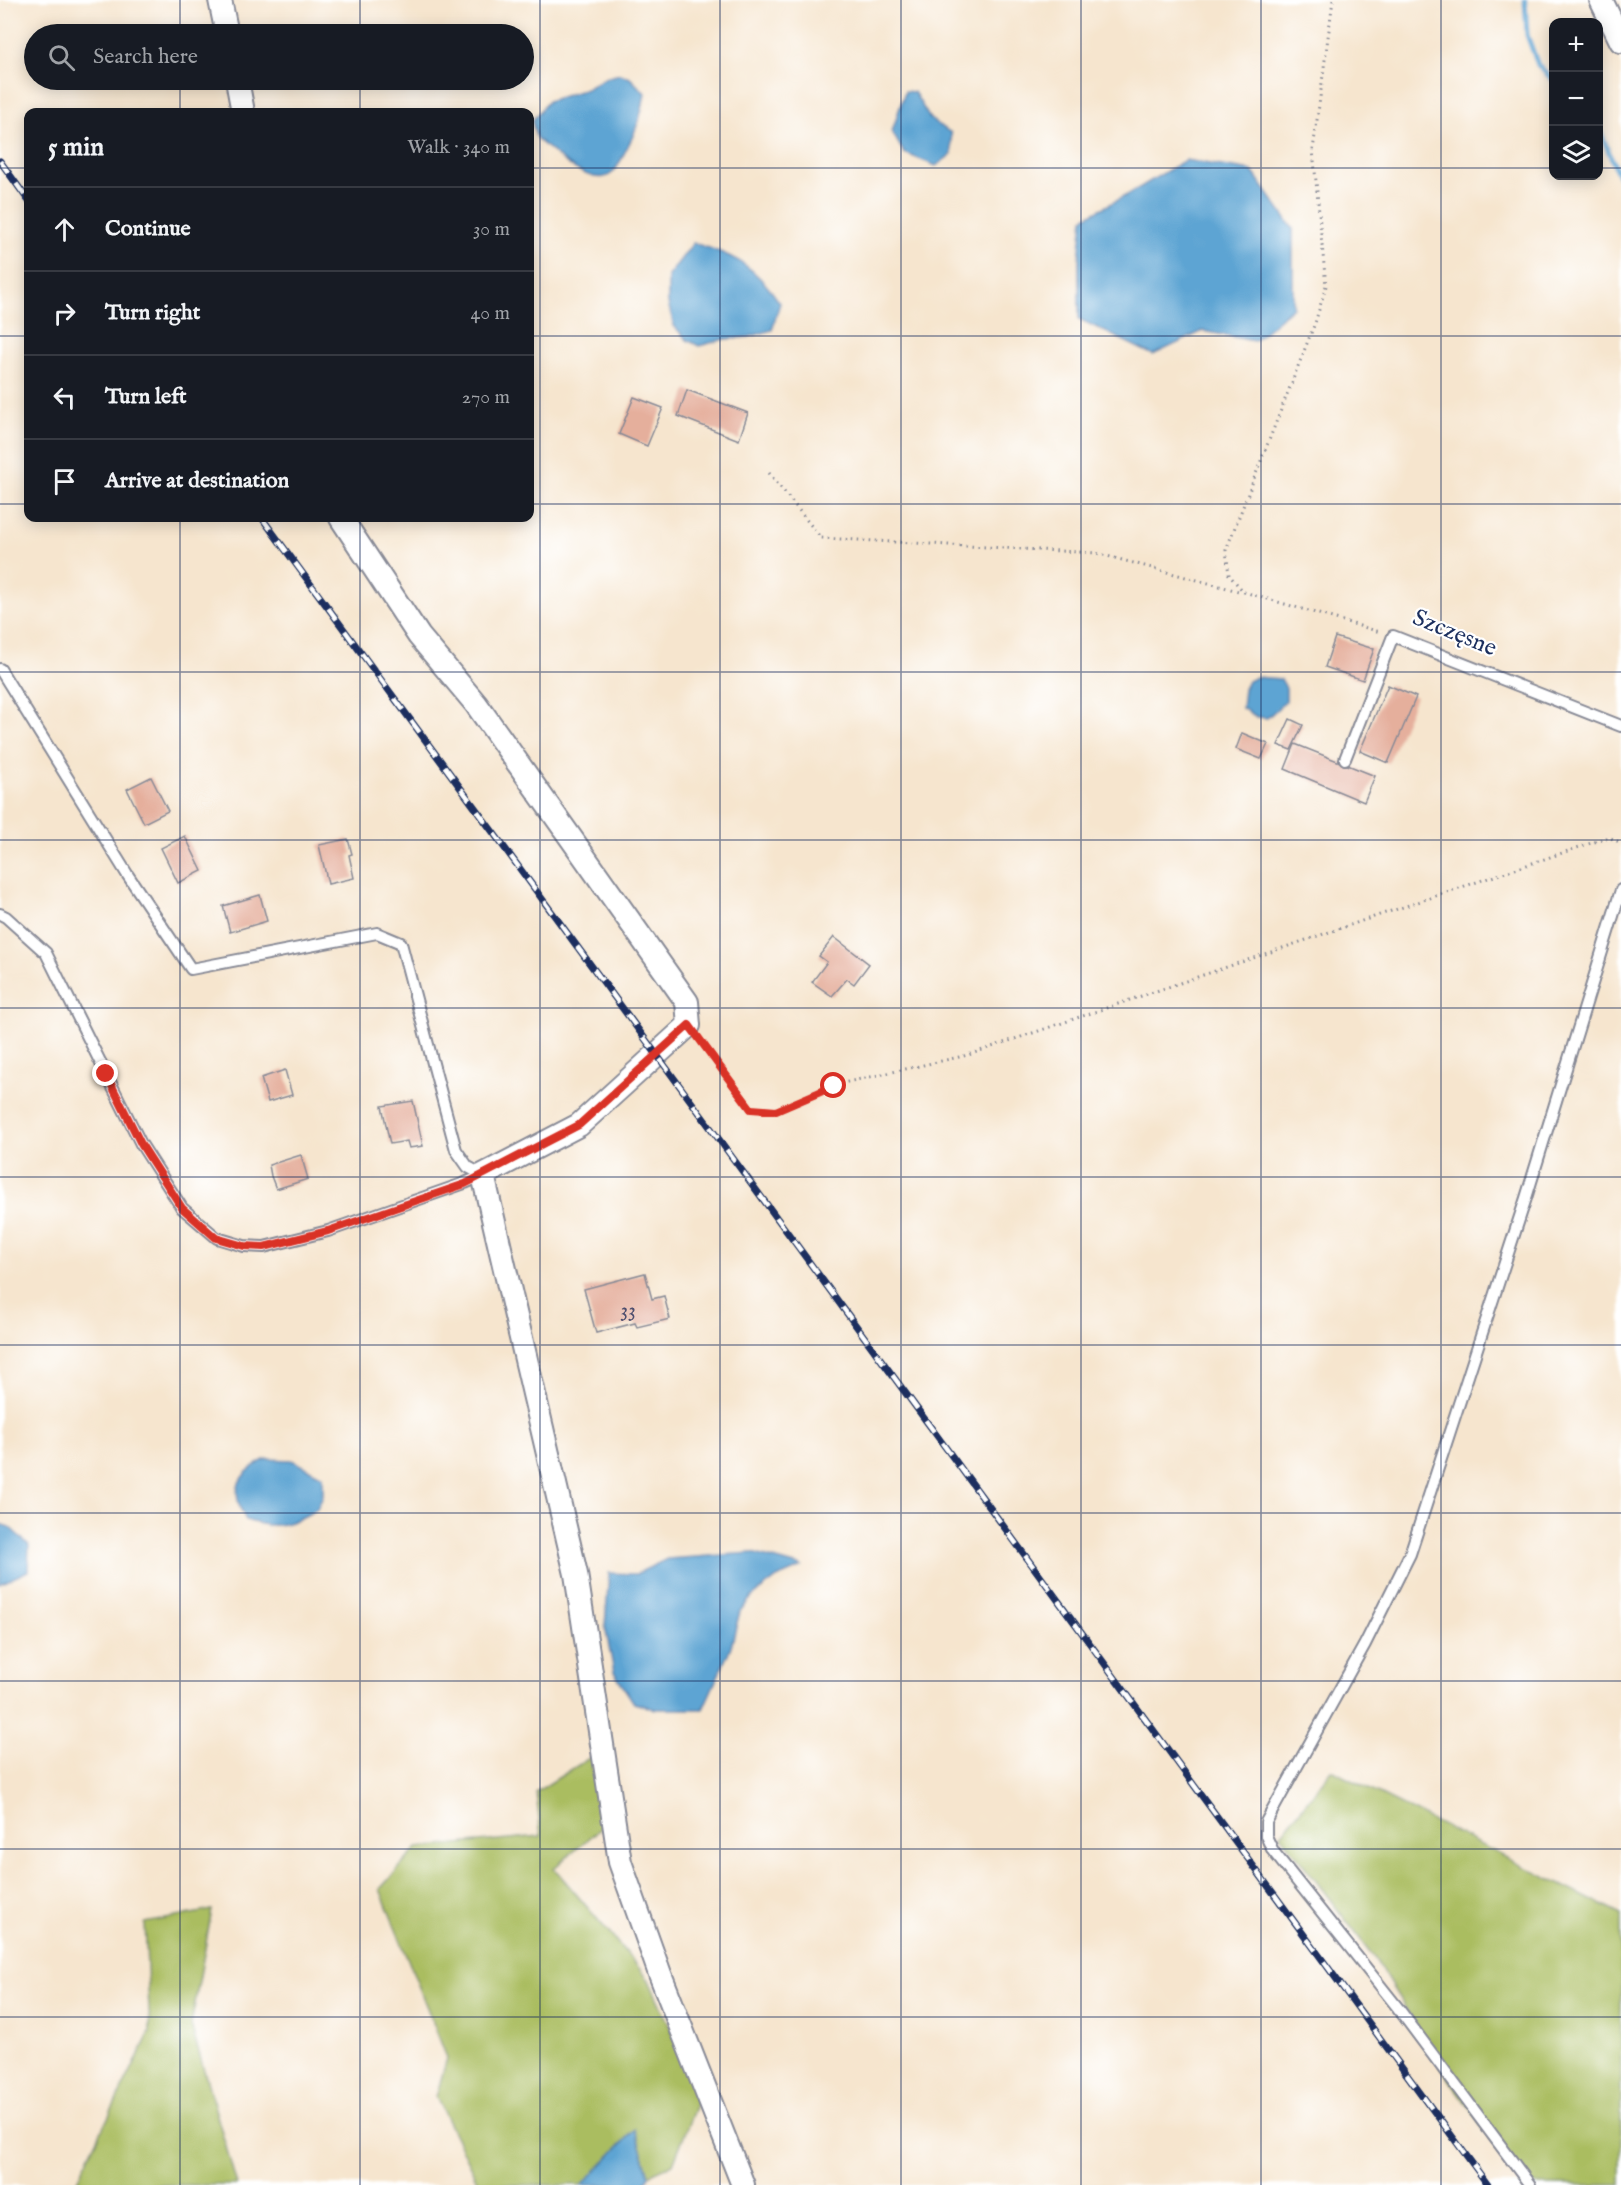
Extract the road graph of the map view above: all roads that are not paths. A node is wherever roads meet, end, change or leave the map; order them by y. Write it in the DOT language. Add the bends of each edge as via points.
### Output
graph roads {
  1 [pos="220,0"];
  2 [pos="1601,0"];
  3 [pos="225,24"];
  4 [pos="1621,40"];
  5 [pos="239,90"];
  6 [pos="242,108"];
  7 [pos="344,522"];
  8 [pos="0,669"];
  9 [pos="1621,726"];
  10 [pos="1345,759"];
  11 [pos="1621,890"];
  12 [pos="0,914"];
  13 [pos="483,1175"];
  14 [pos="743,2185"];
  15 [pos="1530,2185"];
  1 -- 3 [label="street"];
  2 -- 4 [label="street"];
  5 -- 6 [label="street"];
  7 -- 13 [label="street" via="419,636 476,704 687,1002 689,1025 579,1125"];
  8 -- 13 [label="lane" via="191,969 376,933 401,943 456,1150 468,1167"];
  9 -- 10 [label="lane, Szczęsne" via="1393,636"];
  11 -- 15 [label="lane" via="1410,1554 1266,1822 1266,1836 1273,1851 1398,2008"];
  12 -- 13 [label="lane" via="46,953 141,1144 182,1208 216,1238 264,1247 328,1231"];
  13 -- 14 [label="street" via="576,1574 620,1862"];
}
